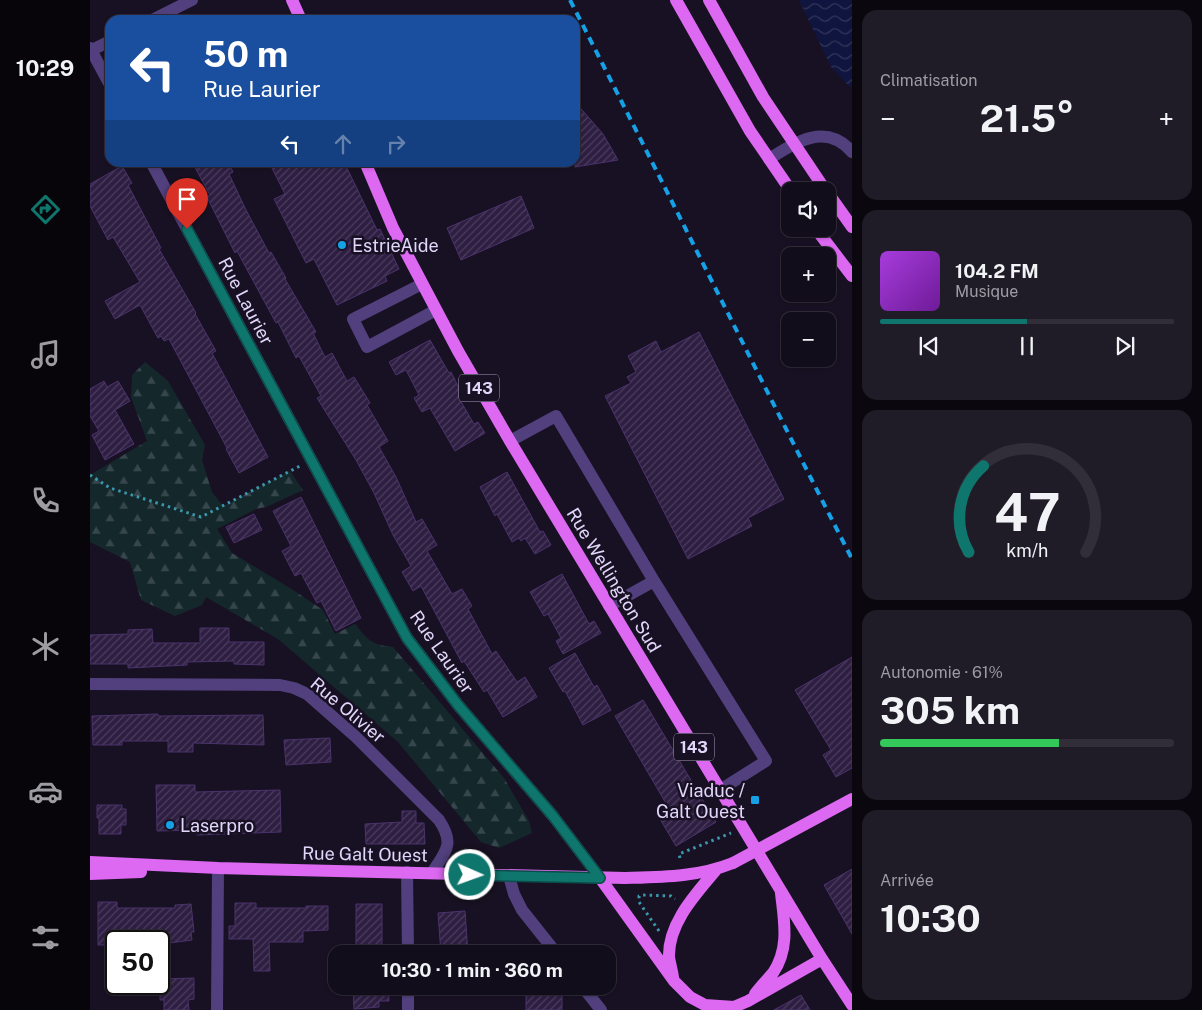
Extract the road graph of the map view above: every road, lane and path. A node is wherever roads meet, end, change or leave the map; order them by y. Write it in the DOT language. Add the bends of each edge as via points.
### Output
graph roads {
  1 [pos="192,0"];
  2 [pos="292,0"];
  3 [pos="676,0"];
  4 [pos="709,0"];
  5 [pos="162,15"];
  6 [pos="299,15"];
  7 [pos="105,43"];
  8 [pos="90,50"];
  9 [pos="105,76"];
  10 [pos="794,144"];
  11 [pos="852,152"];
  12 [pos="769,159"];
  13 [pos="154,167"];
  14 [pos="367,167"];
  15 [pos="785,182"];
  16 [pos="820,182"];
  17 [pos="836,205"];
  18 [pos="852,227"];
  19 [pos="822,237"];
  20 [pos="852,276"];
  21 [pos="422,284"];
  22 [pos="436,310"];
  23 [pos="510,441"];
  24 [pos="312,460"];
  25 [pos="90,475"];
  26 [pos="654,581"];
  27 [pos="609,606"];
  28 [pos="90,684"];
  29 [pos="720,790"];
  30 [pos="852,799"];
  31 [pos="731,833"];
  32 [pos="680,858"];
  33 [pos="90,862"];
  34 [pos="218,868"];
  35 [pos="716,870"];
  36 [pos="407,872"];
  37 [pos="432,873"];
  38 [pos="90,874"];
  39 [pos="509,876"];
  40 [pos="600,878"];
  41 [pos="780,888"];
  42 [pos="679,903"];
  43 [pos="661,933"];
  44 [pos="408,945"];
  45 [pos="550,945"];
  46 [pos="822,959"];
  47 [pos="674,982"];
  48 [pos="408,995"];
  49 [pos="589,995"];
  50 [pos="748,1001"];
  51 [pos="852,1005"];
  52 [pos="217,1010"];
  53 [pos="408,1010"];
  54 [pos="601,1010"];
  1 -- 5 [label="street"];
  2 -- 6 [label="main road"];
  3 -- 12 [label="main road"];
  4 -- 10 [label="main road" via="763,97"];
  7 -- 8 [label="street"];
  8 -- 9 [label="street"];
  10 -- 11 [label="street" via="827,136 844,143"];
  10 -- 12 [label="street"];
  10 -- 16 [label="main road"];
  12 -- 15 [label="main road"];
  13 -- 24 [label="street, Rue Laurier"];
  14 -- 21 [label="main road, Rue Wellington Sud / 143"];
  17 -- 18 [label="main road"];
  19 -- 20 [label="main road"];
  21 -- 22 [label="main road, Rue Wellington Sud / 143"];
  21 -- 22 [label="street" via="353,319 367,347"];
  22 -- 23 [label="main road, Rue Wellington Sud / 143"];
  23 -- 26 [label="street" via="556,416"];
  23 -- 27 [label="main road, Rue Wellington Sud / 143"];
  24 -- 25 [label="path" via="201,518 110,488"];
  24 -- 40 [label="street, Rue Laurier" via="407,638"];
  26 -- 27 [label="street"];
  26 -- 29 [label="street" via="766,761"];
  27 -- 29 [label="main road, Rue Wellington Sud / 143"];
  28 -- 37 [label="street, Rue Olivier" via="280,685 306,694 356,737 446,830 448,841 445,851"];
  29 -- 41 [label="main road, Rue Wellington Sud / 143"];
  30 -- 35 [label="main road, Rue Galt Ouest, bridge"];
  31 -- 32 [label="path" via="679,854"];
  33 -- 34 [label="main road, Rue Galt Ouest"];
  34 -- 36 [label="main road, Rue Galt Ouest"];
  34 -- 38 [label="main road, Rue Galt Ouest"];
  34 -- 52 [label="street"];
  35 -- 40 [label="main road, Rue Galt Ouest" via="675,877"];
  35 -- 47 [label="main road" via="685,908 677,925 669,957"];
  36 -- 37 [label="main road, Rue Galt Ouest"];
  36 -- 44 [label="street"];
  37 -- 39 [label="main road, Rue Galt Ouest"];
  39 -- 40 [label="main road, Rue Galt Ouest"];
  39 -- 45 [label="street" via="522,910"];
  40 -- 47 [label="main road, Rue Laurier"];
  41 -- 46 [label="main road, Rue Wellington Sud / 143"];
  41 -- 50 [label="main road" via="786,935 779,960 773,973"];
  42 -- 43 [label="path" via="671,896 636,897"];
  46 -- 50 [label="main road, Rue Laurier"];
  46 -- 51 [label="main road, Rue Wellington Sud / 143"];
  47 -- 50 [label="main road, Rue Laurier" via="690,997 705,1005 734,1007"];
  48 -- 53 [label="street"];
  49 -- 54 [label="street"];
}
